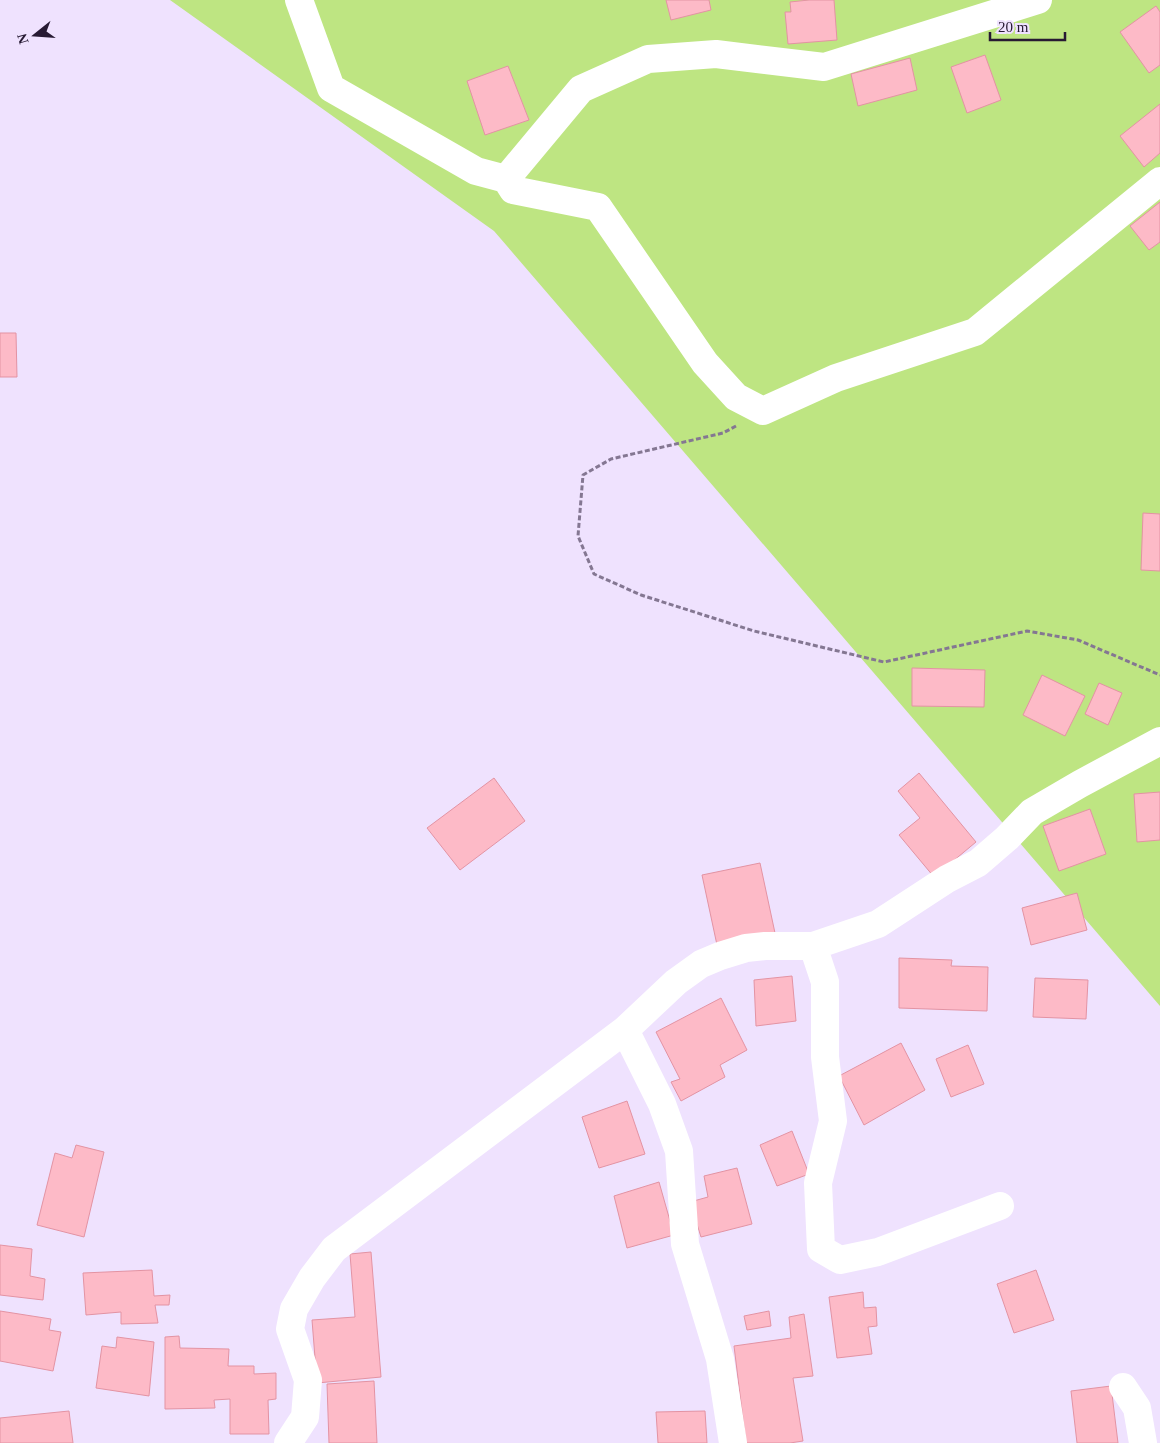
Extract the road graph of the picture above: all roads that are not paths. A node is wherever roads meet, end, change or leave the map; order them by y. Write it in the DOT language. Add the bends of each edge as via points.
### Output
graph roads {
  1 [pos="299,0"];
  2 [pos="1038,0"];
  3 [pos="506,179"];
  4 [pos="1160,181"];
  5 [pos="1160,742"];
  6 [pos="813,946"];
  7 [pos="625,1030"];
  8 [pos="1000,1206"];
  9 [pos="1123,1387"];
  10 [pos="288,1443"];
  11 [pos="733,1443"];
  12 [pos="1144,1443"];
  1 -- 3 [label="street" via="331,88 476,171"];
  2 -- 3 [label="street" via="824,68 716,54 648,59 582,88"];
  3 -- 4 [label="street" via="513,190 598,207 705,363 736,397 763,411 836,378 975,332"];
  5 -- 6 [label="street" via="1032,812 978,863 878,924"];
  6 -- 7 [label="street" via="746,948 701,964 676,982"];
  6 -- 8 [label="street" via="825,982 825,1057 833,1120 818,1183 820,1249 840,1260 878,1252"];
  7 -- 10 [label="street" via="334,1249 294,1310 290,1329 308,1380 305,1417"];
  7 -- 11 [label="street" via="662,1104 679,1151 685,1244 720,1359"];
  9 -- 12 [label="street" via="1137,1408"];
}
